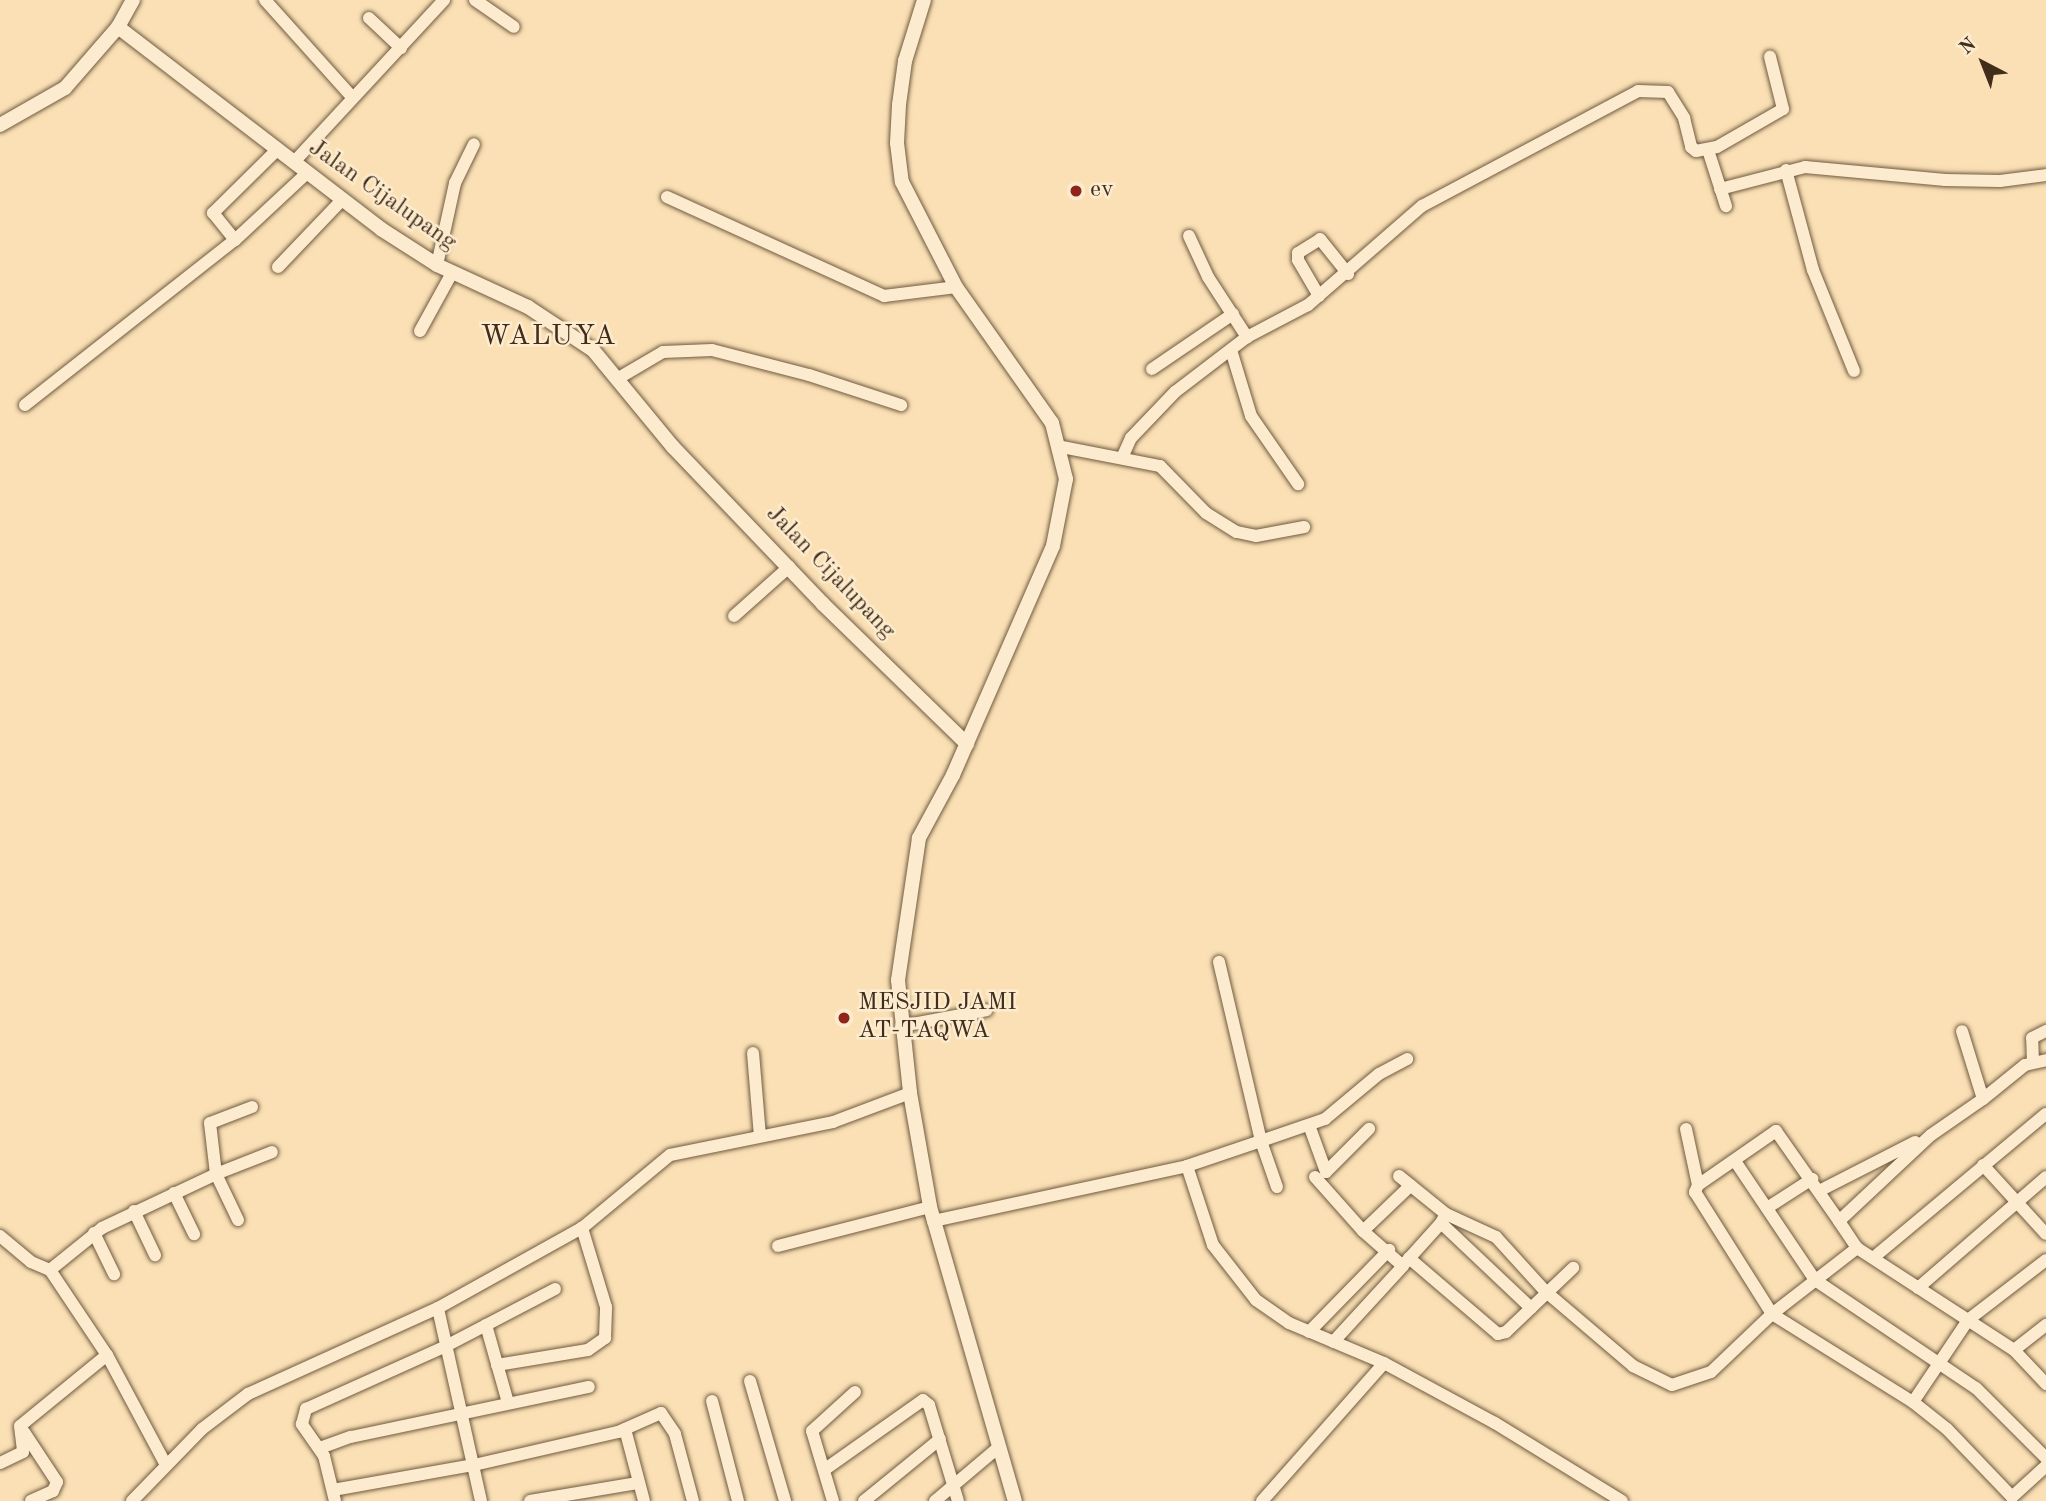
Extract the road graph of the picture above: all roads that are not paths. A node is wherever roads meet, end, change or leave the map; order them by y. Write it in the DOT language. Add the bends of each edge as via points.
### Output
graph roads {
  1 [pos="265,0"];
  2 [pos="444,0"];
  3 [pos="475,0"];
  4 [pos="924,0"];
  5 [pos="129,1"];
  6 [pos="369,19"];
  7 [pos="118,27"];
  8 [pos="514,27"];
  9 [pos="401,48"];
  10 [pos="1770,57"];
  11 [pos="352,97"];
  12 [pos="0,125"];
  13 [pos="474,144"];
  14 [pos="278,149"];
  15 [pos="1708,150"];
  16 [pos="294,162"];
  17 [pos="1786,170"];
  18 [pos="306,174"];
  19 [pos="2046,175"];
  20 [pos="1720,189"];
  21 [pos="667,197"];
  22 [pos="341,201"];
  23 [pos="1726,206"];
  24 [pos="1189,236"];
  25 [pos="235,240"];
  26 [pos="437,265"];
  27 [pos="278,267"];
  28 [pos="452,273"];
  29 [pos="1348,274"];
  30 [pos="956,288"];
  31 [pos="1320,296"];
  32 [pos="1233,314"];
  33 [pos="420,331"];
  34 [pos="1247,337"];
  35 [pos="1230,350"];
  36 [pos="1152,369"];
  37 [pos="1854,371"];
  38 [pos="617,379"];
  39 [pos="26,405"];
  40 [pos="901,405"];
  41 [pos="1062,447"];
  42 [pos="1122,458"];
  43 [pos="1298,484"];
  44 [pos="1304,527"];
  45 [pos="789,568"];
  46 [pos="734,616"];
  47 [pos="967,744"];
  48 [pos="1219,962"];
  49 [pos="987,1010"];
  50 [pos="901,1026"];
  51 [pos="1962,1031"];
  52 [pos="2046,1031"];
  53 [pos="753,1053"];
  54 [pos="1407,1059"];
  55 [pos="2039,1061"];
  56 [pos="910,1093"];
  57 [pos="1983,1099"];
  58 [pos="253,1107"];
  59 [pos="2046,1114"];
  60 [pos="1309,1125"];
  61 [pos="1369,1129"];
  62 [pos="1686,1129"];
  63 [pos="1930,1135"];
  64 [pos="760,1136"];
  65 [pos="1261,1141"];
  66 [pos="272,1152"];
  67 [pos="1735,1161"];
  68 [pos="1983,1165"];
  69 [pos="1187,1166"];
  70 [pos="216,1174"];
  71 [pos="1399,1176"];
  72 [pos="1315,1177"];
  73 [pos="2046,1177"];
  74 [pos="1812,1179"];
  75 [pos="1411,1185"];
  76 [pos="1698,1185"];
  77 [pos="1277,1186"];
  78 [pos="1819,1191"];
  79 [pos="174,1193"];
  80 [pos="2017,1202"];
  81 [pos="1768,1208"];
  82 [pos="134,1211"];
  83 [pos="932,1214"];
  84 [pos="1443,1218"];
  85 [pos="238,1220"];
  86 [pos="1839,1221"];
  87 [pos="582,1228"];
  88 [pos="1363,1231"];
  89 [pos="94,1233"];
  90 [pos="194,1234"];
  91 [pos="2046,1234"];
  92 [pos="0,1236"];
  93 [pos="778,1246"];
  94 [pos="1857,1248"];
  95 [pos="1389,1250"];
  96 [pos="155,1255"];
  97 [pos="1872,1258"];
  98 [pos="2046,1259"];
  99 [pos="1406,1262"];
  100 [pos="1573,1268"];
  101 [pos="50,1269"];
  102 [pos="114,1274"];
  103 [pos="1815,1280"];
  104 [pos="1918,1288"];
  105 [pos="555,1289"];
  106 [pos="1545,1291"];
  107 [pos="438,1308"];
  108 [pos="1531,1308"];
  109 [pos="1772,1314"];
  110 [pos="1968,1320"];
  111 [pos="486,1325"];
  112 [pos="2046,1325"];
  113 [pos="1309,1332"];
  114 [pos="1333,1342"];
  115 [pos="446,1346"];
  116 [pos="2014,1350"];
  117 [pos="107,1355"];
  118 [pos="1940,1362"];
  119 [pos="1384,1363"];
  120 [pos="497,1365"];
  121 [pos="750,1381"];
  122 [pos="2046,1384"];
  123 [pos="589,1387"];
  124 [pos="855,1392"];
  125 [pos="712,1401"];
  126 [pos="1913,1402"];
  127 [pos="508,1403"];
  128 [pos="462,1413"];
  129 [pos="20,1426"];
  130 [pos="625,1429"];
  131 [pos="940,1438"];
  132 [pos="999,1447"];
  133 [pos="320,1448"];
  134 [pos="2046,1458"];
  135 [pos="0,1464"];
  136 [pos="166,1465"];
  137 [pos="474,1465"];
  138 [pos="2046,1465"];
  139 [pos="824,1470"];
  140 [pos="638,1483"];
  141 [pos="954,1486"];
  142 [pos="334,1495"];
  143 [pos="32,1501"];
  144 [pos="132,1501"];
  145 [pos="481,1501"];
  146 [pos="530,1501"];
  147 [pos="644,1501"];
  148 [pos="693,1501"];
  149 [pos="738,1501"];
  150 [pos="785,1501"];
  151 [pos="833,1501"];
  152 [pos="864,1501"];
  153 [pos="935,1501"];
  154 [pos="958,1501"];
  155 [pos="1015,1501"];
  156 [pos="1262,1501"];
  157 [pos="1622,1501"];
  1 -- 11 [label="street"];
  2 -- 9 [label="street"];
  3 -- 8 [label="street"];
  4 -- 30 [label="street" via="905,61 897,124 898,168 908,198"];
  5 -- 7 [label="street"];
  6 -- 9 [label="street"];
  7 -- 12 [label="street" via="65,88"];
  7 -- 14 [label="street, Jalan Cijalupang"];
  9 -- 11 [label="street"];
  10 -- 15 [label="street" via="1783,109"];
  11 -- 16 [label="street"];
  13 -- 26 [label="street" via="457,176"];
  14 -- 16 [label="street, Jalan Cijalupang"];
  14 -- 25 [label="street" via="214,213"];
  15 -- 20 [label="street"];
  15 -- 29 [label="street" via="1691,147 1684,118 1668,92 1638,91 1422,206"];
  16 -- 18 [label="street, Jalan Cijalupang"];
  17 -- 19 [label="street" via="1805,167 1945,180 2000,181"];
  17 -- 20 [label="street"];
  17 -- 37 [label="street" via="1813,270"];
  18 -- 22 [label="street, Jalan Cijalupang"];
  18 -- 25 [label="street"];
  20 -- 23 [label="street"];
  21 -- 30 [label="street" via="884,296"];
  22 -- 26 [label="street, Jalan Cijalupang"];
  22 -- 27 [label="street"];
  24 -- 32 [label="street"];
  25 -- 39 [label="street"];
  26 -- 28 [label="street, Jalan Cijalupang"];
  28 -- 33 [label="street"];
  28 -- 38 [label="street, Jalan Cijalupang" via="554,322 593,350"];
  29 -- 31 [label="street"];
  29 -- 31 [label="street" via="1320,239 1298,253"];
  30 -- 41 [label="street" via="1052,422"];
  31 -- 34 [label="street"];
  32 -- 34 [label="street"];
  32 -- 36 [label="street"];
  34 -- 35 [label="street"];
  35 -- 42 [label="street" via="1157,411 1131,438"];
  35 -- 43 [label="street" via="1251,416"];
  38 -- 40 [label="street" via="663,352 712,350 809,374"];
  38 -- 45 [label="street, Jalan Cijalupang" via="673,447"];
  41 -- 42 [label="street"];
  41 -- 47 [label="street" via="1066,493 1053,546"];
  42 -- 44 [label="street" via="1166,469 1206,513 1237,532 1256,536"];
  45 -- 46 [label="street"];
  45 -- 47 [label="street, Jalan Cijalupang"];
  47 -- 50 [label="street" via="915,855 898,968"];
  48 -- 65 [label="street"];
  49 -- 50 [label="street"];
  50 -- 56 [label="street"];
  51 -- 57 [label="street"];
  52 -- 55 [label="street" via="2032,1038"];
  53 -- 64 [label="street"];
  54 -- 60 [label="street" via="1379,1074 1325,1119"];
  55 -- 57 [label="street"];
  56 -- 64 [label="street" via="833,1122"];
  56 -- 83 [label="street"];
  57 -- 63 [label="street"];
  58 -- 70 [label="street" via="210,1124"];
  59 -- 68 [label="street"];
  60 -- 61 [label="street" via="1326,1172"];
  60 -- 65 [label="street"];
  62 -- 76 [label="street"];
  63 -- 78 [label="street"];
  63 -- 86 [label="street"];
  64 -- 87 [label="street" via="670,1155"];
  65 -- 69 [label="street"];
  65 -- 77 [label="street"];
  66 -- 70 [label="street"];
  67 -- 74 [label="street" via="1776,1131"];
  67 -- 76 [label="street"];
  67 -- 81 [label="street"];
  68 -- 80 [label="street"];
  68 -- 97 [label="street"];
  69 -- 83 [label="street"];
  69 -- 113 [label="street" via="1202,1219 1229,1270 1256,1300"];
  70 -- 79 [label="street"];
  70 -- 85 [label="street"];
  71 -- 75 [label="street"];
  72 -- 88 [label="street"];
  73 -- 80 [label="street"];
  74 -- 78 [label="street"];
  74 -- 81 [label="street"];
  75 -- 84 [label="street"];
  75 -- 88 [label="street"];
  76 -- 109 [label="street" via="1697,1200"];
  78 -- 86 [label="street"];
  79 -- 82 [label="street"];
  79 -- 90 [label="street"];
  80 -- 91 [label="street"];
  80 -- 104 [label="street"];
  81 -- 103 [label="street"];
  82 -- 89 [label="street"];
  82 -- 96 [label="street"];
  83 -- 93 [label="street"];
  83 -- 132 [label="street"];
  84 -- 99 [label="street"];
  84 -- 106 [label="street" via="1496,1237"];
  84 -- 108 [label="street"];
  86 -- 94 [label="street"];
  87 -- 107 [label="street"];
  87 -- 120 [label="street" via="606,1307 605,1338 588,1350"];
  88 -- 95 [label="street"];
  89 -- 101 [label="street"];
  89 -- 102 [label="street"];
  92 -- 101 [label="street" via="31,1262"];
  94 -- 97 [label="street"];
  94 -- 103 [label="street"];
  95 -- 99 [label="street"];
  95 -- 113 [label="street"];
  97 -- 104 [label="street"];
  98 -- 110 [label="street"];
  99 -- 108 [label="street" via="1491,1332 1506,1332"];
  99 -- 114 [label="street"];
  100 -- 106 [label="street"];
  101 -- 117 [label="street"];
  103 -- 109 [label="street"];
  103 -- 118 [label="street"];
  104 -- 110 [label="street"];
  105 -- 111 [label="street"];
  106 -- 108 [label="street"];
  106 -- 109 [label="street" via="1633,1366 1672,1385 1711,1372"];
  107 -- 115 [label="street"];
  107 -- 136 [label="street" via="248,1394"];
  109 -- 126 [label="street"];
  110 -- 116 [label="street"];
  110 -- 118 [label="street"];
  111 -- 115 [label="street"];
  111 -- 120 [label="street"];
  112 -- 116 [label="street"];
  113 -- 114 [label="street"];
  114 -- 119 [label="street"];
  115 -- 128 [label="street"];
  115 -- 133 [label="street" via="306,1409 302,1424"];
  116 -- 122 [label="street"];
  117 -- 129 [label="street"];
  117 -- 136 [label="street"];
  118 -- 126 [label="street"];
  118 -- 134 [label="street" via="1976,1388"];
  119 -- 156 [label="street"];
  119 -- 157 [label="street" via="1495,1423"];
  120 -- 127 [label="street"];
  121 -- 150 [label="street"];
  123 -- 127 [label="street"];
  124 -- 139 [label="street" via="812,1431"];
  125 -- 149 [label="street"];
  126 -- 138 [label="street" via="1947,1429 2012,1497"];
  127 -- 128 [label="street"];
  128 -- 133 [label="street"];
  128 -- 137 [label="street"];
  129 -- 135 [label="street" via="23,1452"];
  129 -- 143 [label="street" via="57,1482 53,1491"];
  130 -- 137 [label="street"];
  130 -- 140 [label="street"];
  130 -- 148 [label="street" via="661,1413 668,1418"];
  131 -- 139 [label="street" via="929,1405 919,1400"];
  131 -- 141 [label="street"];
  131 -- 152 [label="street"];
  132 -- 141 [label="street"];
  132 -- 155 [label="street"];
  133 -- 142 [label="street"];
  136 -- 144 [label="street"];
  137 -- 142 [label="street"];
  137 -- 145 [label="street"];
  139 -- 151 [label="street"];
  140 -- 146 [label="street"];
  140 -- 147 [label="street"];
  141 -- 153 [label="street"];
  141 -- 154 [label="street"];
}
